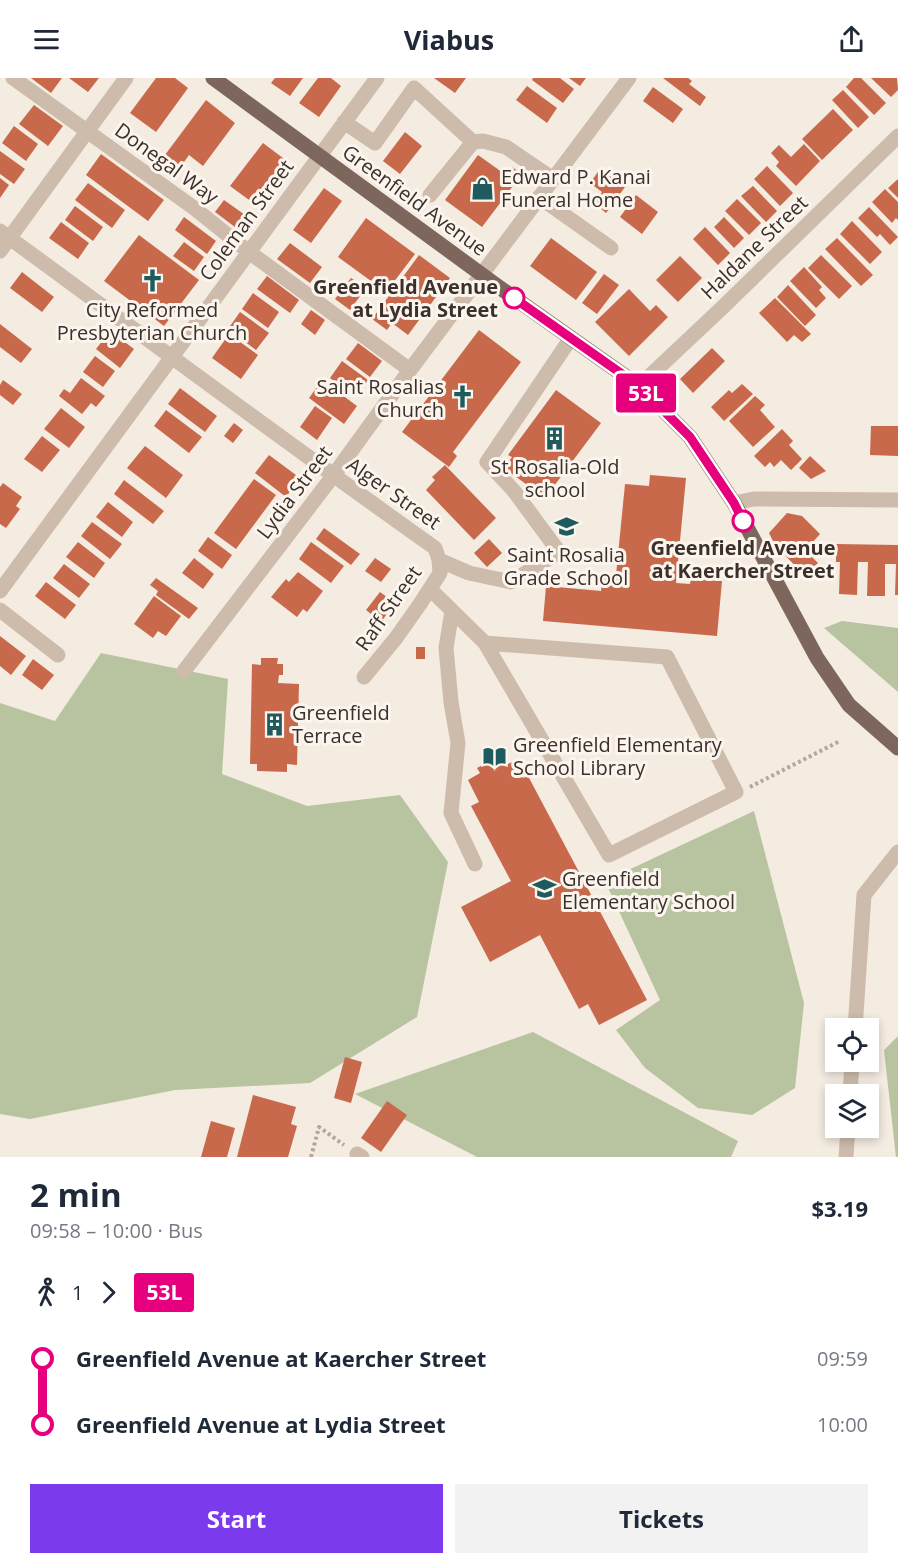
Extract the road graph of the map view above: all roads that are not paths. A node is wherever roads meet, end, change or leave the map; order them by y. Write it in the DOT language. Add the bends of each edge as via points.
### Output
graph roads {
  1 [pos="13,78"];
  2 [pos="126,78"];
  3 [pos="213,78"];
  4 [pos="377,78"];
  5 [pos="629,78"];
  6 [pos="344,122"];
  7 [pos="86,131"];
  8 [pos="898,136"];
  9 [pos="473,142"];
  10 [pos="319,156"];
  11 [pos="553,179"];
  12 [pos="430,195"];
  13 [pos="539,197"];
  14 [pos="5,234"];
  15 [pos="611,248"];
  16 [pos="0,251"];
  17 [pos="249,252"];
  18 [pos="482,274"];
  19 [pos="571,338"];
  20 [pos="170,357"];
  21 [pos="410,370"];
  22 [pos="639,386"];
  23 [pos="333,476"];
  24 [pos="898,500"];
  25 [pos="734,503"];
  26 [pos="439,560"];
  27 [pos="430,589"];
  28 [pos="0,591"];
  29 [pos="0,610"];
  30 [pos="452,611"];
  31 [pos="485,643"];
  32 [pos="58,655"];
  33 [pos="184,671"];
  34 [pos="364,677"];
  35 [pos="898,748"];
  36 [pos="898,852"];
  37 [pos="475,864"];
  38 [pos="856,1018"];
  39 [pos="847,1138"];
  40 [pos="846,1157"];
  1 -- 7 [label="street, Donegal Way"];
  2 -- 7 [label="street"];
  3 -- 10 [label="main road, Greenfield Avenue"];
  4 -- 6 [label="street, Coleman Street"];
  5 -- 11 [label="street, Lydia Street"];
  6 -- 9 [label="street" via="375,143 414,88"];
  6 -- 10 [label="street, Coleman Street"];
  7 -- 14 [label="street"];
  7 -- 17 [label="street, Donegal Way"];
  8 -- 22 [label="street, Haldane Street"];
  9 -- 11 [label="street" via="506,147"];
  9 -- 12 [label="street"];
  10 -- 17 [label="street, Coleman Street"];
  10 -- 18 [label="main road, Greenfield Avenue"];
  11 -- 13 [label="street, Lydia Street"];
  13 -- 15 [label="street"];
  13 -- 18 [label="street, Lydia Street"];
  14 -- 16 [label="street"];
  14 -- 20 [label="street, Alger Street"];
  17 -- 20 [label="street, Coleman Street"];
  17 -- 21 [label="street, Donegal Way"];
  18 -- 19 [label="main road, Greenfield Avenue"];
  18 -- 21 [label="street, Lydia Street"];
  19 -- 22 [label="main road, Greenfield Avenue"];
  19 -- 26 [label="street" via="487,462 559,552 511,582 469,573"];
  20 -- 23 [label="street, Alger Street"];
  20 -- 28 [label="street, Coleman Street"];
  21 -- 23 [label="street, Lydia Street"];
  22 -- 25 [label="main road, Greenfield Avenue" via="690,437"];
  23 -- 26 [label="street, Alger Street" via="435,548"];
  23 -- 33 [label="street, Lydia Street"];
  24 -- 25 [label="street" via="754,499"];
  25 -- 35 [label="main road, Greenfield Avenue" via="817,658 849,705"];
  26 -- 27 [label="street, Raff Street" via="440,573"];
  27 -- 30 [label="street"];
  27 -- 34 [label="street, Raff Street"];
  29 -- 32 [label="street"];
  30 -- 31 [label="street"];
  30 -- 37 [label="street" via="446,648 458,743 451,813"];
  31 -- 31 [label="street" via="609,855 736,792 667,657"];
  36 -- 38 [label="street" via="864,895"];
  39 -- 40 [label="street"];
}
